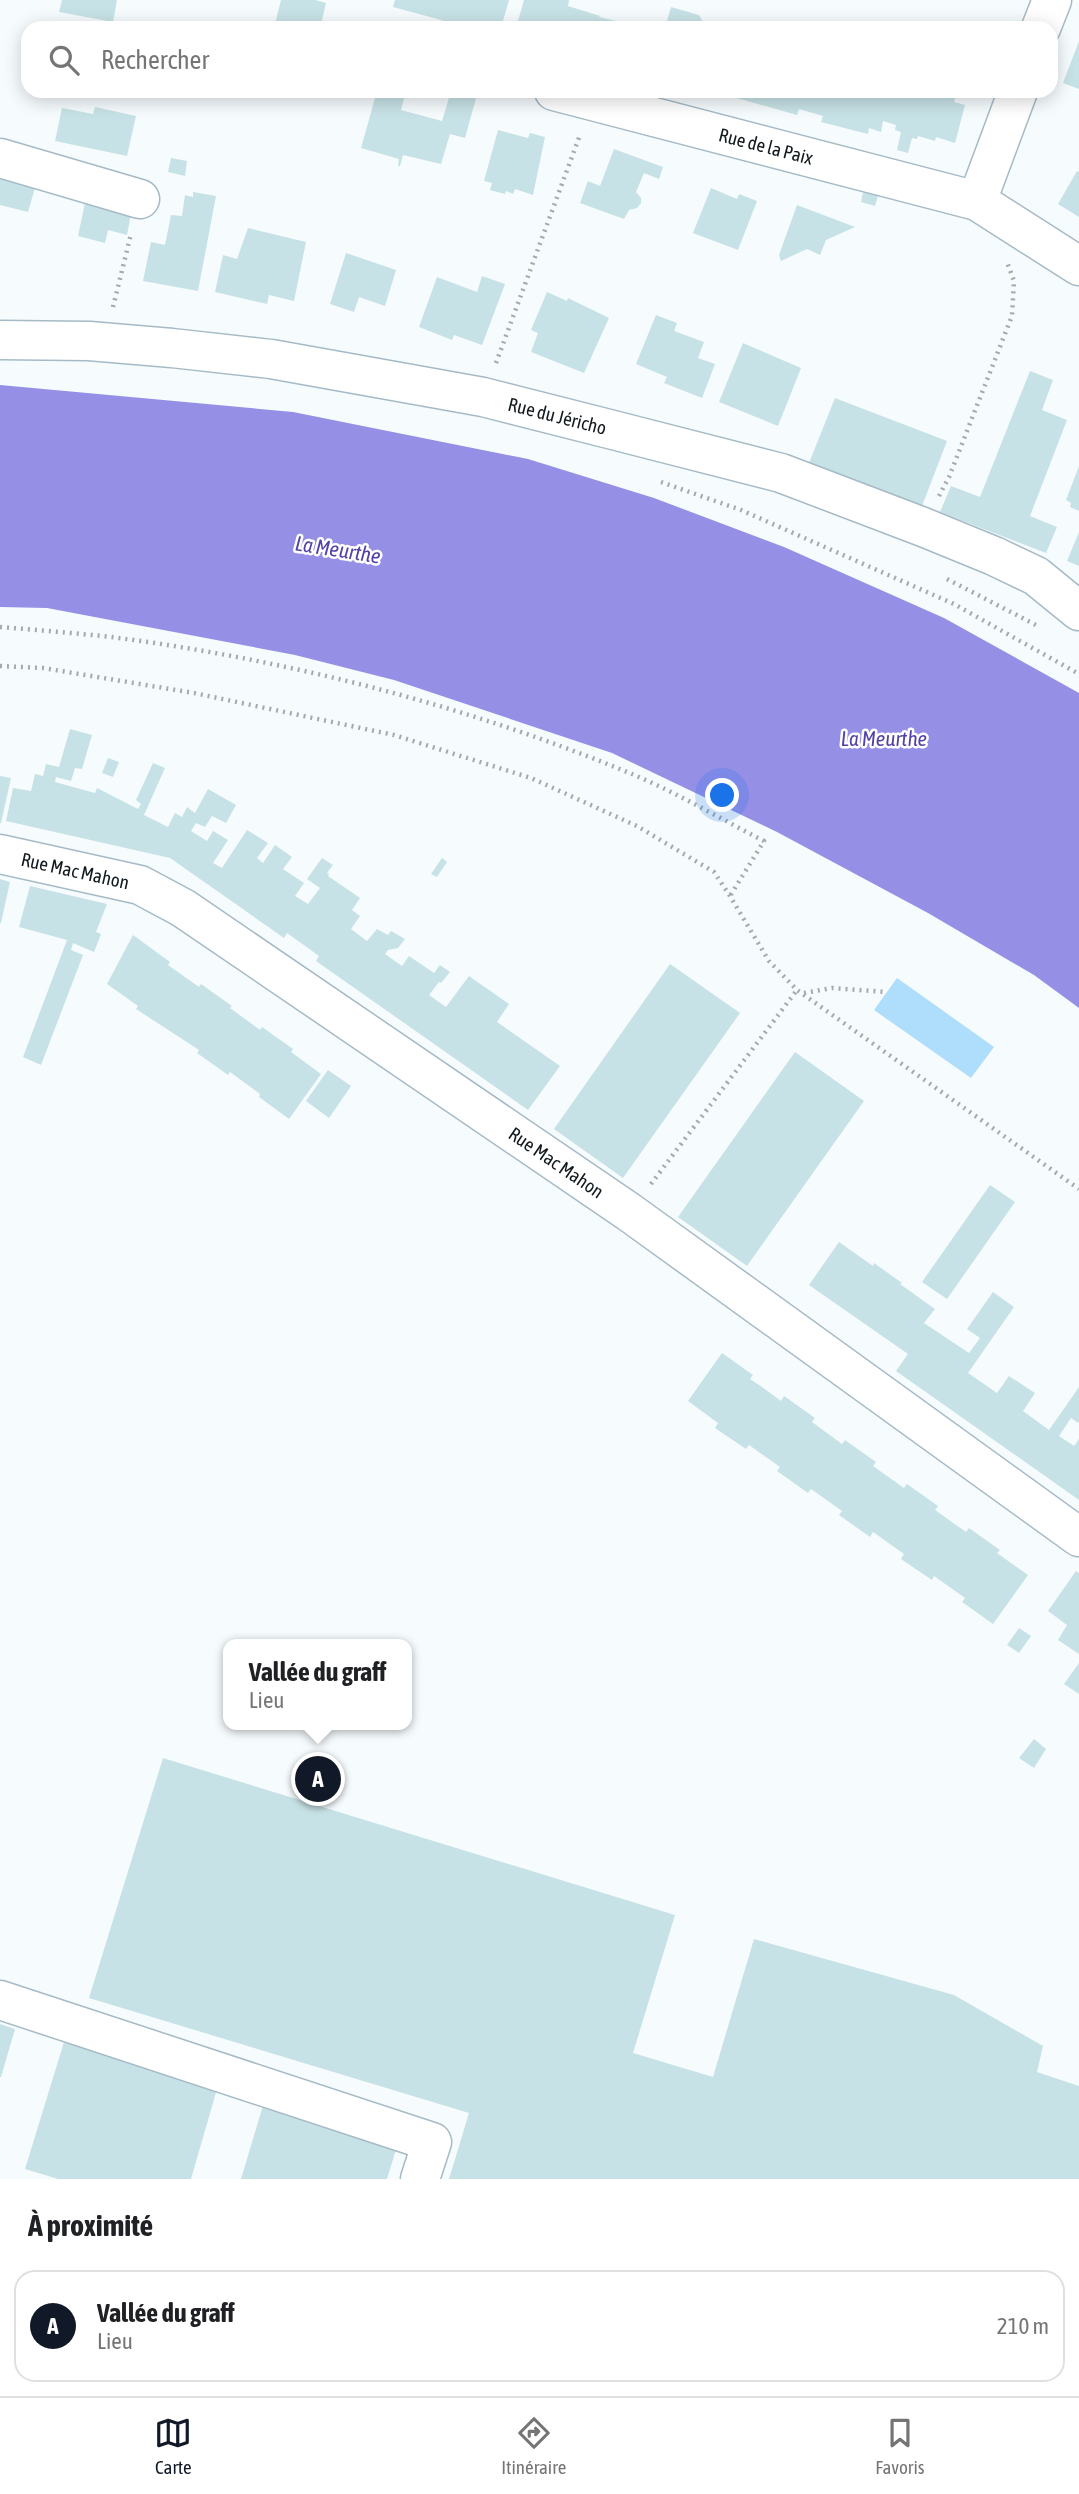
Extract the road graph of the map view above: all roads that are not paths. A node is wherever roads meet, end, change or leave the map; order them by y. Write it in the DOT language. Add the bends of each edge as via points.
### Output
graph roads {
  1 [pos="1052,0"];
  2 [pos="1044,21"];
  3 [pos="580,98"];
  4 [pos="1015,98"];
  5 [pos="0,158"];
  6 [pos="140,199"];
  7 [pos="977,201"];
  8 [pos="1079,266"];
  9 [pos="0,340"];
  10 [pos="1079,611"];
  11 [pos="0,854"];
  12 [pos="1079,1537"];
  13 [pos="0,2000"];
  14 [pos="420,2179"];
  1 -- 2 [label="street"];
  3 -- 7 [label="street, Rue de la Paix"];
  4 -- 7 [label="street"];
  5 -- 6 [label="street"];
  7 -- 8 [label="street, Rue de la Paix"];
  9 -- 10 [label="street, Rue du Jéricho" via="104,343 271,359 483,397 781,473 994,556 1036,576"];
  11 -- 12 [label="street, Rue Mac Mahon" via="140,885 183,908 629,1212"];
  13 -- 14 [label="street" via="432,2142"];
}
